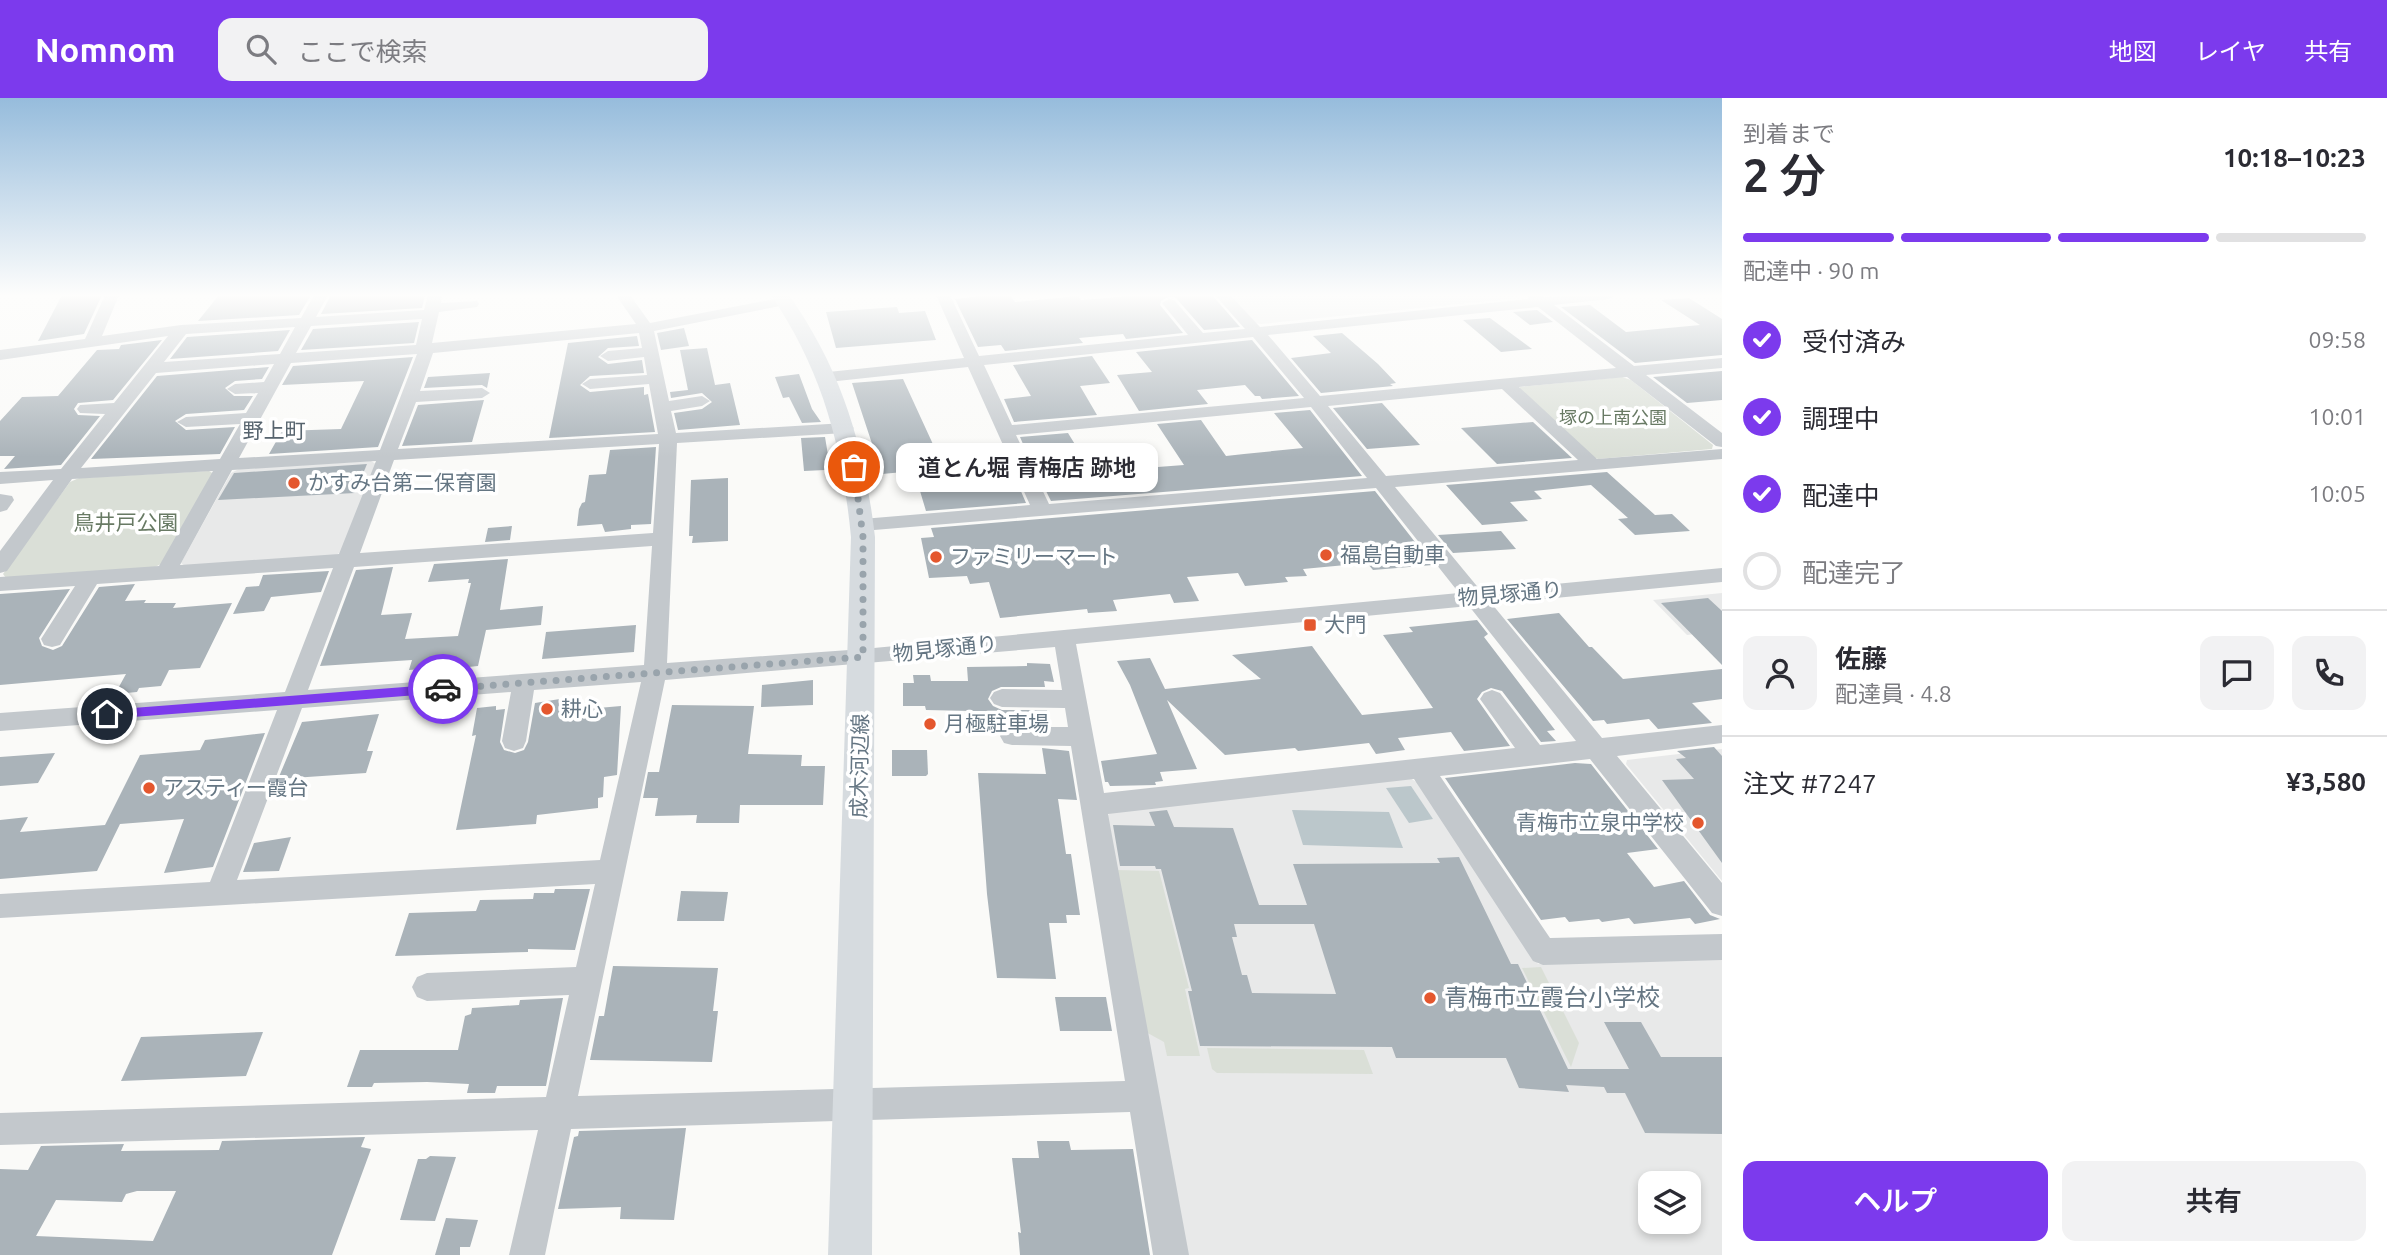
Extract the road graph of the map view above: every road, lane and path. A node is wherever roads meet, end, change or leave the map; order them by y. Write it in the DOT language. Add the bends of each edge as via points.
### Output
graph roads {
  1 [pos="53,349"];
  2 [pos="166,349"];
  3 [pos="292,349"];
  4 [pos="425,349"];
  5 [pos="626,349"];
  6 [pos="651,349"];
  7 [pos="814,349"];
  8 [pos="968,349"];
  9 [pos="1096,349"];
  10 [pos="1271,349"];
  11 [pos="1601,349"];
  12 [pos="608,356"];
  13 [pos="3,357"];
  14 [pos="287,358"];
  15 [pos="974,362"];
  16 [pos="1722,363"];
  17 [pos="151,368"];
  18 [pos="1630,372"];
  19 [pos="828,377"];
  20 [pos="656,379"];
  21 [pos="590,384"];
  22 [pos="1506,384"];
  23 [pos="270,387"];
  24 [pos="235,389"];
  25 [pos="482,393"];
  26 [pos="409,397"];
  27 [pos="702,401"];
  28 [pos="1316,402"];
  29 [pos="662,407"];
  30 [pos="119,408"];
  31 [pos="86,409"];
  32 [pos="252,418"];
  33 [pos="186,422"];
  34 [pos="845,428"];
  35 [pos="1007,431"];
  36 [pos="668,439"];
  37 [pos="1722,442"];
  38 [pos="1722,454"];
  39 [pos="388,455"];
  40 [pos="33,459"];
  41 [pos="1593,464"];
  42 [pos="228,465"];
  43 [pos="68,474"];
  44 [pos="8,478"];
  45 [pos="1378,482"];
  46 [pos="0,500"];
  47 [pos="0,506"];
  48 [pos="1042,510"];
  49 [pos="862,525"];
  50 [pos="663,539"];
  51 [pos="348,561"];
  52 [pos="1,564"];
  53 [pos="166,572"];
  54 [pos="1722,575"];
  55 [pos="91,578"];
  56 [pos="0,584"];
  57 [pos="1475,598"];
  58 [pos="1064,636"];
  59 [pos="52,639"];
  60 [pos="863,657"];
  61 [pos="655,672"];
  62 [pos="524,682"];
  63 [pos="1002,698"];
  64 [pos="1074,699"];
  65 [pos="1492,699"];
  66 [pos="294,700"];
  67 [pos="0,722"];
  68 [pos="1722,734"];
  69 [pos="1012,736"];
  70 [pos="1081,737"];
  71 [pos="514,741"];
  72 [pos="1597,748"];
  73 [pos="1534,755"];
  74 [pos="1420,767"];
  75 [pos="1093,805"];
  76 [pos="611,871"];
  77 [pos="219,893"];
  78 [pos="1722,904"];
  79 [pos="4,911"];
  80 [pos="1722,947"];
  81 [pos="587,980"];
  82 [pos="427,988"];
  83 [pos="1144,1096"];
  84 [pos="853,1105"];
  85 [pos="559,1112"];
  86 [pos="0,1129"];
  87 [pos="527,1255"];
  88 [pos="850,1255"];
  89 [pos="1171,1255"];
  1 -- 13 [label="street"];
  2 -- 17 [label="street"];
  3 -- 14 [label="street"];
  4 -- 14 [label="street"];
  4 -- 26 [label="street"];
  5 -- 12 [label="street"];
  6 -- 20 [label="street"];
  7 -- 19 [label="main road, 成木河辺線"];
  8 -- 15 [label="street"];
  9 -- 15 [label="street"];
  10 -- 28 [label="street"];
  11 -- 18 [label="street"];
  14 -- 17 [label="street"];
  14 -- 23 [label="street"];
  15 -- 19 [label="street"];
  15 -- 35 [label="street"];
  16 -- 18 [label="street"];
  17 -- 30 [label="street"];
  18 -- 22 [label="street"];
  18 -- 37 [label="street"];
  19 -- 34 [label="main road, 成木河辺線"];
  20 -- 21 [label="street"];
  20 -- 29 [label="street"];
  22 -- 28 [label="street"];
  22 -- 41 [label="street"];
  23 -- 24 [label="street"];
  23 -- 32 [label="street"];
  25 -- 26 [label="street"];
  26 -- 39 [label="street"];
  27 -- 29 [label="street"];
  28 -- 35 [label="street"];
  28 -- 45 [label="street"];
  29 -- 36 [label="street"];
  30 -- 31 [label="street"];
  30 -- 43 [label="street"];
  32 -- 33 [label="street"];
  32 -- 42 [label="street"];
  34 -- 36 [label="street"];
  34 -- 49 [label="main road, 成木河辺線"];
  35 -- 48 [label="street"];
  36 -- 39 [label="street"];
  36 -- 50 [label="street"];
  38 -- 41 [label="street"];
  39 -- 42 [label="street"];
  39 -- 51 [label="street"];
  40 -- 44 [label="street"];
  41 -- 45 [label="street"];
  42 -- 43 [label="street"];
  42 -- 53 [label="street"];
  43 -- 44 [label="street"];
  43 -- 52 [label="street"];
  45 -- 48 [label="street"];
  45 -- 57 [label="street"];
  46 -- 47 [label="street" via="5,500"];
  48 -- 49 [label="street"];
  49 -- 60 [label="main road, 成木河辺線"];
  50 -- 51 [label="street"];
  50 -- 61 [label="street"];
  51 -- 53 [label="street"];
  51 -- 66 [label="street"];
  53 -- 55 [label="street"];
  54 -- 57 [label="street, 物見塚通り"];
  55 -- 56 [label="street"];
  55 -- 59 [label="street"];
  57 -- 58 [label="street, 物見塚通り"];
  57 -- 72 [label="street"];
  58 -- 60 [label="street, 物見塚通り"];
  58 -- 64 [label="street"];
  60 -- 61 [label="street, 物見塚通り"];
  60 -- 84 [label="main road, 成木河辺線"];
  61 -- 62 [label="street, 物見塚通り"];
  61 -- 76 [label="street"];
  62 -- 66 [label="street, 物見塚通り"];
  62 -- 71 [label="street"];
  63 -- 64 [label="street"];
  64 -- 70 [label="street"];
  65 -- 73 [label="street"];
  66 -- 67 [label="street, 物見塚通り"];
  66 -- 77 [label="street"];
  68 -- 72 [label="street"];
  69 -- 70 [label="street"];
  70 -- 75 [label="street"];
  72 -- 73 [label="street"];
  72 -- 78 [label="street"];
  73 -- 74 [label="street"];
  74 -- 75 [label="street"];
  74 -- 80 [label="street" via="1543,952"];
  75 -- 83 [label="street"];
  76 -- 77 [label="street"];
  76 -- 81 [label="street"];
  77 -- 79 [label="street"];
  81 -- 82 [label="street"];
  81 -- 85 [label="street"];
  83 -- 84 [label="street"];
  83 -- 89 [label="street"];
  84 -- 85 [label="street"];
  84 -- 88 [label="main road, 成木河辺線"];
  85 -- 86 [label="street"];
  85 -- 87 [label="street"];
}
